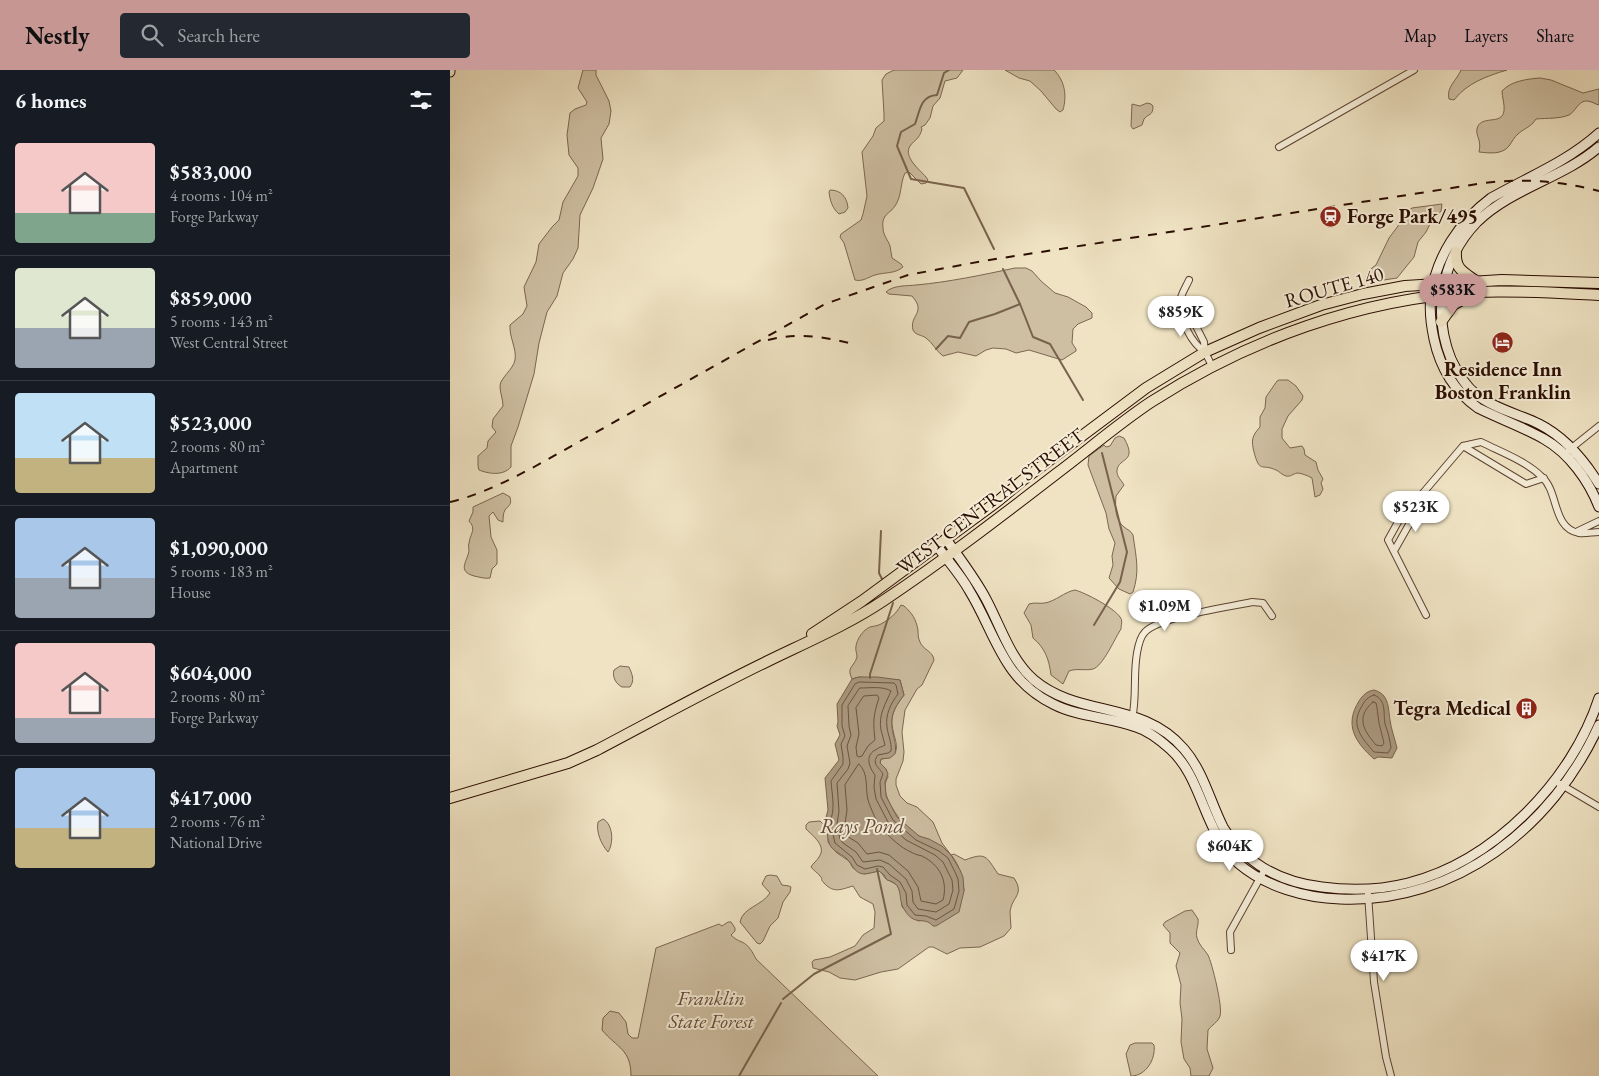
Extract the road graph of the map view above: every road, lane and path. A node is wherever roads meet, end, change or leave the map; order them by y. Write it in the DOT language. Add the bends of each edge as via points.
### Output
graph roads {
  1 [pos="1414,70"];
  2 [pos="1599,133"];
  3 [pos="1599,146"];
  4 [pos="1280,147"];
  5 [pos="1456,252"];
  6 [pos="1190,280"];
  7 [pos="1476,280"];
  8 [pos="1439,283"];
  9 [pos="1599,283"];
  10 [pos="1476,292"];
  11 [pos="1599,295"];
  12 [pos="1436,296"];
  13 [pos="1441,322"];
  14 [pos="1205,352"];
  15 [pos="1212,366"];
  16 [pos="1599,426"];
  17 [pos="1463,446"];
  18 [pos="1568,451"];
  19 [pos="1544,478"];
  20 [pos="1596,487"];
  21 [pos="1412,507"];
  22 [pos="1599,507"];
  23 [pos="1599,521"];
  24 [pos="1576,532"];
  25 [pos="1599,532"];
  26 [pos="946,539"];
  27 [pos="937,546"];
  28 [pos="1394,551"];
  29 [pos="955,552"];
  30 [pos="946,558"];
  31 [pos="1426,615"];
  32 [pos="1272,616"];
  33 [pos="769,661"];
  34 [pos="1599,698"];
  35 [pos="1132,721"];
  36 [pos="1599,725"];
  37 [pos="1554,781"];
  38 [pos="1563,786"];
  39 [pos="450,798"];
  40 [pos="1599,807"];
  41 [pos="1262,874"];
  42 [pos="1368,889"];
  43 [pos="1368,899"];
  44 [pos="1231,950"];
  45 [pos="1391,1076"];
  1 -- 4 [label="street"];
  2 -- 8 [label="street" via="1563,160 1482,205 1453,238 1443,257"];
  3 -- 5 [label="street" via="1576,164 1485,215"];
  5 -- 7 [label="main road" via="1458,267"];
  5 -- 8 [label="street"];
  6 -- 14 [label="street" via="1180,300 1183,320 1196,346"];
  7 -- 8 [label="main road, ROUTE 140"];
  7 -- 9 [label="main road, ROUTE 140"];
  8 -- 12 [label="street"];
  8 -- 14 [label="main road, ROUTE 140" via="1384,289 1320,306"];
  10 -- 11 [label="main road, ROUTE 140"];
  10 -- 12 [label="main road, ROUTE 140"];
  10 -- 13 [label="main road" via="1453,306"];
  12 -- 13 [label="street"];
  12 -- 15 [label="main road, ROUTE 140" via="1366,309 1312,324"];
  12 -- 18 [label="street" via="1432,323 1439,355 1461,394 1478,408"];
  13 -- 18 [label="street" via="1451,358 1471,390 1488,402 1557,435"];
  14 -- 15 [label="street"];
  14 -- 26 [label="main road, WEST CENTRAL STREET" via="1139,394"];
  15 -- 29 [label="main road, WEST CENTRAL STREET" via="1150,403"];
  16 -- 18 [label="street"];
  17 -- 19 [label="street" via="1481,442"];
  17 -- 19 [label="street" via="1526,484"];
  17 -- 21 [label="street"];
  18 -- 20 [label="street" via="1579,471"];
  19 -- 24 [label="street" via="1561,520"];
  20 -- 22 [label="street"];
  21 -- 28 [label="street" via="1411,521"];
  21 -- 28 [label="street" via="1403,513 1388,540"];
  23 -- 24 [label="street"];
  24 -- 25 [label="street"];
  26 -- 27 [label="main road, WEST CENTRAL STREET"];
  26 -- 29 [label="street"];
  27 -- 30 [label="street"];
  27 -- 33 [label="main road, WEST CENTRAL STREET" via="847,611"];
  28 -- 31 [label="street"];
  29 -- 30 [label="main road, WEST CENTRAL STREET"];
  29 -- 35 [label="street" via="986,598 1008,646 1027,673 1063,698"];
  30 -- 33 [label="main road, WEST CENTRAL STREET" via="880,603"];
  30 -- 35 [label="street" via="970,590 1005,661 1017,678 1054,705 1074,712"];
  32 -- 35 [label="street" via="1263,604 1252,602 1164,621 1149,628 1140,639 1137,654"];
  33 -- 39 [label="main road, WEST CENTRAL STREET" via="568,763"];
  34 -- 37 [label="street" via="1570,759"];
  35 -- 41 [label="street" via="1148,721 1183,748 1196,766 1228,836"];
  36 -- 38 [label="street"];
  37 -- 38 [label="street"];
  37 -- 42 [label="street" via="1521,818 1469,858 1416,881"];
  38 -- 40 [label="street"];
  38 -- 43 [label="street" via="1539,815 1480,863 1419,890"];
  41 -- 42 [label="street" via="1311,886"];
  41 -- 43 [label="street" via="1278,886 1322,898"];
  41 -- 44 [label="street" via="1230,932"];
  42 -- 43 [label="street"];
  43 -- 45 [label="street" via="1374,982"];
}
